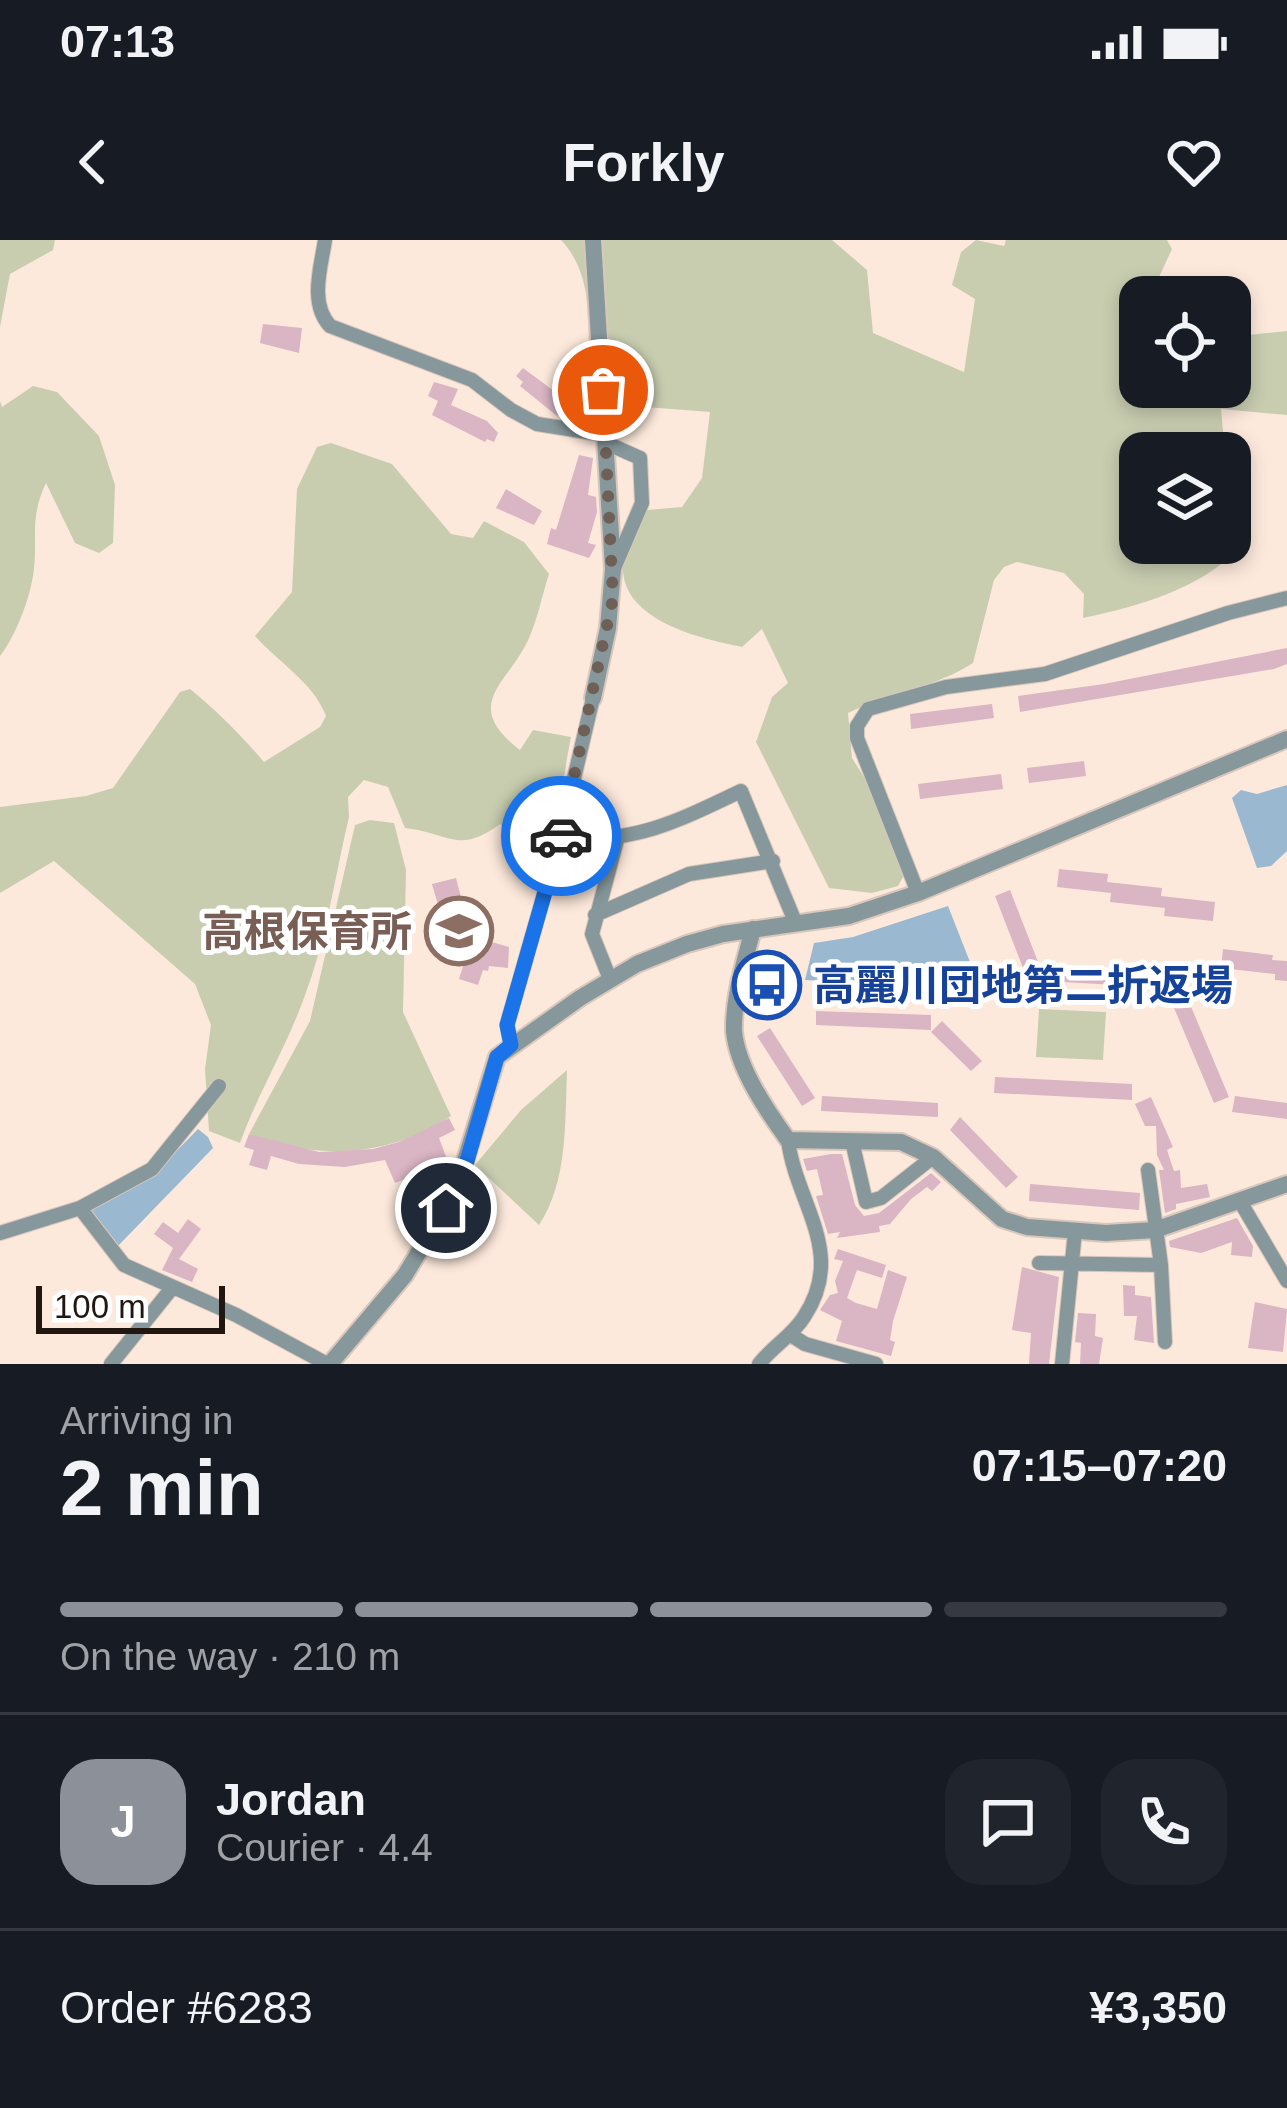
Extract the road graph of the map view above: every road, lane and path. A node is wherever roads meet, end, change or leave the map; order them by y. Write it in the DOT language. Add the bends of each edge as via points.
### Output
graph roads {
  1 [pos="325,240"];
  2 [pos="593,240"];
  3 [pos="606,439"];
  4 [pos="614,569"];
  5 [pos="1287,598"];
  6 [pos="592,698"];
  7 [pos="1287,739"];
  8 [pos="617,840"];
  9 [pos="560,842"];
  10 [pos="773,861"];
  11 [pos="918,893"];
  12 [pos="595,915"];
  13 [pos="796,924"];
  14 [pos="753,929"];
  15 [pos="610,979"];
  16 [pos="511,1045"];
  17 [pos="219,1086"];
  18 [pos="788,1140"];
  19 [pos="853,1141"];
  20 [pos="932,1157"];
  21 [pos="1148,1170"];
  22 [pos="1287,1184"];
  23 [pos="1241,1203"];
  24 [pos="80,1208"];
  25 [pos="1155,1230"];
  26 [pos="1075,1231"];
  27 [pos="0,1233"];
  28 [pos="1040,1263"];
  29 [pos="1073,1264"];
  30 [pos="1161,1265"];
  31 [pos="1287,1281"];
  32 [pos="172,1288"];
  33 [pos="791,1334"];
  34 [pos="1165,1342"];
  35 [pos="111,1364"];
  36 [pos="329,1364"];
  37 [pos="759,1364"];
  38 [pos="876,1364"];
  39 [pos="1062,1364"];
  1 -- 3 [label="street" via="318,282 330,326 472,380 537,424"];
  2 -- 3 [label="street"];
  3 -- 4 [label="street"];
  3 -- 4 [label="street" via="640,458 642,503"];
  4 -- 6 [label="street"];
  5 -- 11 [label="street" via="1045,674 946,687 868,709 857,738"];
  6 -- 9 [label="street"];
  7 -- 11 [label="street"];
  8 -- 9 [label="street"];
  8 -- 10 [label="street" via="664,828 741,791"];
  8 -- 12 [label="street"];
  9 -- 16 [label="street" via="507,1025"];
  10 -- 12 [label="street" via="689,874"];
  10 -- 13 [label="street"];
  11 -- 13 [label="street"];
  12 -- 15 [label="street" via="592,934"];
  13 -- 14 [label="street"];
  14 -- 15 [label="street" via="687,944"];
  14 -- 18 [label="street" via="734,1034"];
  15 -- 16 [label="street"];
  16 -- 36 [label="street" via="497,1057 465,1168 423,1248"];
  17 -- 24 [label="street" via="152,1169"];
  18 -- 19 [label="street"];
  18 -- 33 [label="street" via="824,1254 817,1291"];
  19 -- 20 [label="street" via="901,1142"];
  19 -- 20 [label="street" via="866,1202"];
  20 -- 26 [label="street" via="1002,1219"];
  21 -- 25 [label="street"];
  22 -- 23 [label="street"];
  23 -- 25 [label="street"];
  23 -- 31 [label="street"];
  24 -- 27 [label="street"];
  24 -- 32 [label="street" via="114,1256"];
  25 -- 26 [label="street"];
  25 -- 30 [label="street"];
  26 -- 29 [label="street"];
  28 -- 29 [label="street"];
  29 -- 30 [label="street"];
  29 -- 39 [label="street"];
  30 -- 34 [label="street"];
  32 -- 35 [label="street"];
  32 -- 36 [label="street"];
  33 -- 37 [label="street"];
  33 -- 38 [label="street"];
}
